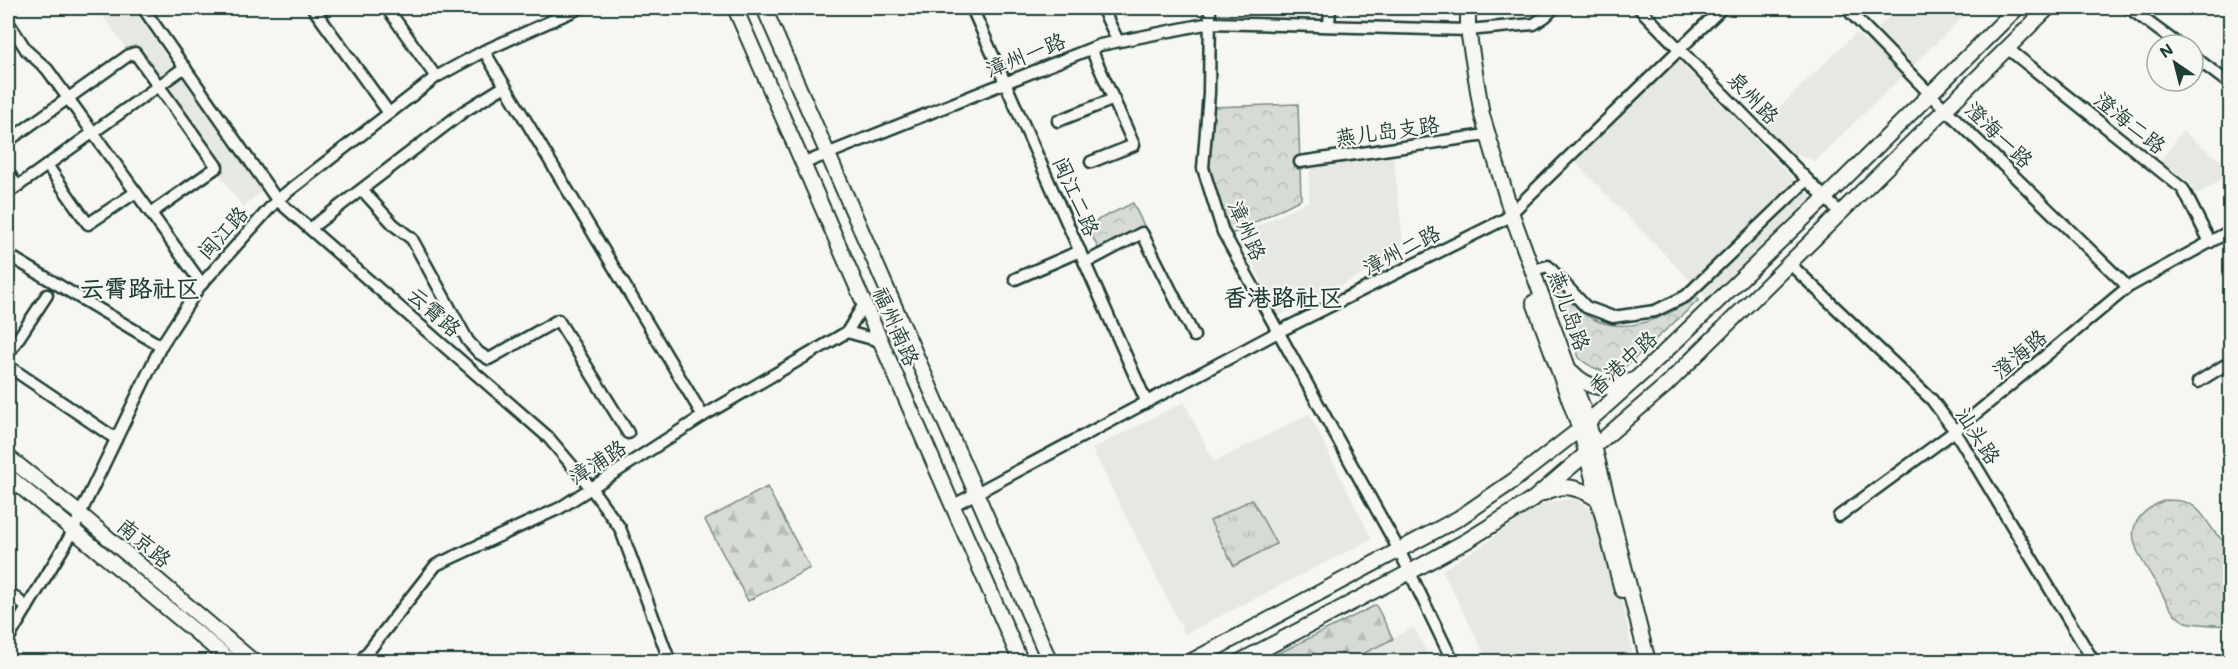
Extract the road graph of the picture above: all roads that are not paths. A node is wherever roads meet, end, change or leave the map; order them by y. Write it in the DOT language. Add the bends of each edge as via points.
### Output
graph roads {
  1 [pos="144,8"];
  2 [pos="313,8"];
  3 [pos="387,8"];
  4 [pos="580,8"];
  5 [pos="735,8"];
  6 [pos="764,8"];
  7 [pos="972,8"];
  8 [pos="1102,8"];
  9 [pos="1210,8"];
  10 [pos="1330,8"];
  11 [pos="1460,8"];
  12 [pos="1468,8"];
  13 [pos="1554,8"];
  14 [pos="1639,8"];
  15 [pos="1722,8"];
  16 [pos="1846,8"];
  17 [pos="2017,8"];
  18 [pos="2048,8"];
  19 [pos="2129,8"];
  20 [pos="8,22"];
  21 [pos="1210,23"];
  22 [pos="1329,26"];
  23 [pos="1464,30"];
  24 [pos="2163,33"];
  25 [pos="1118,41"];
  26 [pos="1680,48"];
  27 [pos="2007,48"];
  28 [pos="1091,49"];
  29 [pos="484,51"];
  30 [pos="2205,65"];
  31 [pos="185,67"];
  32 [pos="436,77"];
  33 [pos="1006,84"];
  34 [pos="2230,84"];
  35 [pos="505,86"];
  36 [pos="159,87"];
  37 [pos="1930,94"];
  38 [pos="68,98"];
  39 [pos="1114,99"];
  40 [pos="1946,109"];
  41 [pos="389,113"];
  42 [pos="1058,121"];
  43 [pos="93,132"];
  44 [pos="1479,136"];
  45 [pos="8,141"];
  46 [pos="827,155"];
  47 [pos="1091,162"];
  48 [pos="1300,162"];
  49 [pos="802,164"];
  50 [pos="47,165"];
  51 [pos="8,172"];
  52 [pos="1807,180"];
  53 [pos="17,186"];
  54 [pos="362,190"];
  55 [pos="136,192"];
  56 [pos="8,193"];
  57 [pos="1824,198"];
  58 [pos="277,200"];
  59 [pos="151,213"];
  60 [pos="1840,213"];
  61 [pos="1508,215"];
  62 [pos="311,228"];
  63 [pos="2230,231"];
  64 [pos="2210,242"];
  65 [pos="1080,251"];
  66 [pos="8,255"];
  67 [pos="1085,263"];
  68 [pos="1789,263"];
  69 [pos="1533,270"];
  70 [pos="1015,279"];
  71 [pos="202,284"];
  72 [pos="2128,287"];
  73 [pos="47,295"];
  74 [pos="864,304"];
  75 [pos="847,332"];
  76 [pos="1278,332"];
  77 [pos="1194,336"];
  78 [pos="880,341"];
  79 [pos="161,346"];
  80 [pos="8,354"];
  81 [pos="2230,362"];
  82 [pos="8,366"];
  83 [pos="1568,368"];
  84 [pos="1637,378"];
  85 [pos="2198,382"];
  86 [pos="1146,401"];
  87 [pos="702,416"];
  88 [pos="1584,425"];
  89 [pos="1956,431"];
  90 [pos="628,433"];
  91 [pos="116,439"];
  92 [pos="1591,449"];
  93 [pos="8,456"];
  94 [pos="8,476"];
  95 [pos="591,488"];
  96 [pos="976,493"];
  97 [pos="1597,499"];
  98 [pos="1532,500"];
  99 [pos="952,506"];
  100 [pos="80,514"];
  101 [pos="1839,516"];
  102 [pos="74,530"];
  103 [pos="1399,550"];
  104 [pos="1410,572"];
  105 [pos="8,591"];
  106 [pos="27,608"];
  107 [pos="8,639"];
  108 [pos="232,662"];
  109 [pos="254,662"];
  110 [pos="360,662"];
  111 [pos="670,662"];
  112 [pos="1021,662"];
  113 [pos="1050,662"];
  114 [pos="1190,662"];
  115 [pos="1239,662"];
  116 [pos="1453,662"];
  117 [pos="1638,662"];
  118 [pos="1648,662"];
  119 [pos="2094,662"];
  1 -- 31 [label="street, 云霄路"];
  2 -- 41 [label="street"];
  3 -- 32 [label="street"];
  4 -- 29 [label="street, 闽江路"];
  5 -- 49 [label="main road, 福州南路"];
  6 -- 46 [label="main road, 福州南路"];
  7 -- 33 [label="street, 闽江二路"];
  8 -- 25 [label="street"];
  9 -- 21 [label="street, 漳州路"];
  10 -- 22 [label="street"];
  11 -- 23 [label="main road, 燕儿岛路"];
  12 -- 23 [label="main road, 燕儿岛路"];
  13 -- 23 [label="street, 漳州一路" via="1534,24"];
  14 -- 26 [label="street, 泉州路"];
  15 -- 26 [label="street, 漳州二路"];
  16 -- 37 [label="street, 澄海一路"];
  17 -- 37 [label="main road, 香港中路"];
  18 -- 27 [label="main road"];
  19 -- 24 [label="street"];
  20 -- 38 [label="street" via="27,51 47,69"];
  21 -- 22 [label="street, 漳州一路"];
  21 -- 25 [label="street, 漳州一路"];
  21 -- 76 [label="street, 漳州路" via="1203,168 1223,232"];
  22 -- 23 [label="street, 漳州一路"];
  23 -- 44 [label="main road, 燕儿岛路"];
  23 -- 61 [label="main road, 燕儿岛路"];
  25 -- 28 [label="street, 漳州一路"];
  26 -- 52 [label="street, 泉州路"];
  26 -- 61 [label="street, 漳州二路"];
  27 -- 40 [label="main road"];
  27 -- 64 [label="street, 澄海二路" via="2183,189"];
  28 -- 33 [label="street, 漳州一路"];
  28 -- 39 [label="street"];
  29 -- 32 [label="street, 闽江路"];
  29 -- 35 [label="street"];
  30 -- 34 [label="street"];
  31 -- 36 [label="street"];
  31 -- 58 [label="street, 云霄路"];
  32 -- 41 [label="street, 闽江路"];
  33 -- 46 [label="street, 漳州一路"];
  33 -- 65 [label="street, 闽江二路"];
  35 -- 54 [label="street" via="463,112"];
  35 -- 87 [label="street"];
  36 -- 38 [label="street" via="135,53"];
  36 -- 43 [label="street"];
  36 -- 59 [label="street" via="217,167"];
  37 -- 40 [label="street, 澄海一路"];
  37 -- 57 [label="main road, 香港中路"];
  38 -- 43 [label="street"];
  38 -- 45 [label="street"];
  39 -- 42 [label="street"];
  39 -- 47 [label="street" via="1134,145"];
  40 -- 60 [label="main road"];
  40 -- 72 [label="street, 澄海一路"];
  41 -- 58 [label="street, 闽江路"];
  43 -- 50 [label="street"];
  43 -- 55 [label="street"];
  44 -- 48 [label="street, 燕儿岛支路"];
  44 -- 61 [label="main road, 燕儿岛路"];
  46 -- 49 [label="street, 漳州一路"];
  46 -- 96 [label="main road, 福州南路"];
  49 -- 74 [label="main road, 福州南路"];
  50 -- 53 [label="street"];
  50 -- 55 [label="street" via="88,224"];
  51 -- 53 [label="street"];
  52 -- 57 [label="street, 泉州路"];
  52 -- 69 [label="street" via="1686,296 1654,311 1613,317 1586,307 1548,266"];
  53 -- 56 [label="street"];
  54 -- 62 [label="street"];
  54 -- 90 [label="street" via="412,239 479,353 489,359 558,320"];
  55 -- 59 [label="street"];
  57 -- 60 [label="street, 泉州路"];
  57 -- 84 [label="main road, 香港中路"];
  58 -- 62 [label="street, 云霄路"];
  58 -- 71 [label="street, 闽江路"];
  59 -- 71 [label="street"];
  60 -- 68 [label="main road"];
  61 -- 69 [label="main road, 燕儿岛路"];
  61 -- 76 [label="street, 漳州二路"];
  61 -- 88 [label="main road, 燕儿岛路"];
  62 -- 95 [label="street, 云霄路" via="548,437"];
  63 -- 64 [label="street, 澄海路"];
  64 -- 72 [label="street, 澄海路"];
  65 -- 67 [label="street, 闽江二路"];
  65 -- 70 [label="street"];
  66 -- 79 [label="street"];
  67 -- 77 [label="street" via="1142,233"];
  67 -- 86 [label="street, 闽江二路"];
  68 -- 89 [label="street, 汕头路" via="1932,400"];
  68 -- 92 [label="main road" via="1665,386"];
  69 -- 83 [label="main road, 燕儿岛路"];
  71 -- 79 [label="street, 闽江路"];
  72 -- 89 [label="street, 澄海路"];
  73 -- 80 [label="street"];
  74 -- 75 [label="street"];
  74 -- 78 [label="main road, 福州南路"];
  75 -- 78 [label="street"];
  75 -- 87 [label="street, 漳浦路"];
  76 -- 86 [label="street, 漳州二路"];
  76 -- 103 [label="street, 漳州路"];
  78 -- 99 [label="main road, 福州南路"];
  79 -- 91 [label="street, 闽江路"];
  81 -- 85 [label="street"];
  82 -- 91 [label="street"];
  83 -- 84 [label="main road" via="1588,385 1602,388"];
  83 -- 88 [label="main road, 燕儿岛路"];
  84 -- 88 [label="main road, 香港中路"];
  86 -- 96 [label="street, 漳州二路"];
  87 -- 95 [label="street, 漳浦路"];
  88 -- 92 [label="main road, 燕儿岛路"];
  88 -- 103 [label="main road, 香港中路" via="1459,518"];
  89 -- 101 [label="street, 澄海路"];
  89 -- 119 [label="street, 汕头路"];
  91 -- 100 [label="street, 闽江路"];
  92 -- 97 [label="main road, 燕儿岛路"];
  92 -- 98 [label="main road"];
  92 -- 118 [label="main road, 燕儿岛路"];
  93 -- 100 [label="main road, 南京路"];
  94 -- 102 [label="main road, 南京路"];
  95 -- 110 [label="street, 漳浦路" via="560,508 436,565"];
  95 -- 111 [label="street, 云霄路" via="620,528"];
  96 -- 99 [label="street, 漳州二路"];
  96 -- 113 [label="main road, 福州南路"];
  97 -- 98 [label="main road" via="1571,486 1554,488"];
  97 -- 117 [label="main road, 燕儿岛路"];
  98 -- 104 [label="main road"];
  99 -- 112 [label="main road, 福州南路"];
  100 -- 102 [label="street, 闽江路"];
  100 -- 109 [label="main road, 南京路"];
  102 -- 106 [label="street, 闽江路"];
  102 -- 108 [label="main road, 南京路"];
  103 -- 104 [label="street, 漳州路"];
  103 -- 114 [label="main road, 香港中路"];
  104 -- 115 [label="main road"];
  104 -- 116 [label="street, 漳州路"];
  105 -- 106 [label="street"];
  106 -- 107 [label="street, 闽江路"];
}
